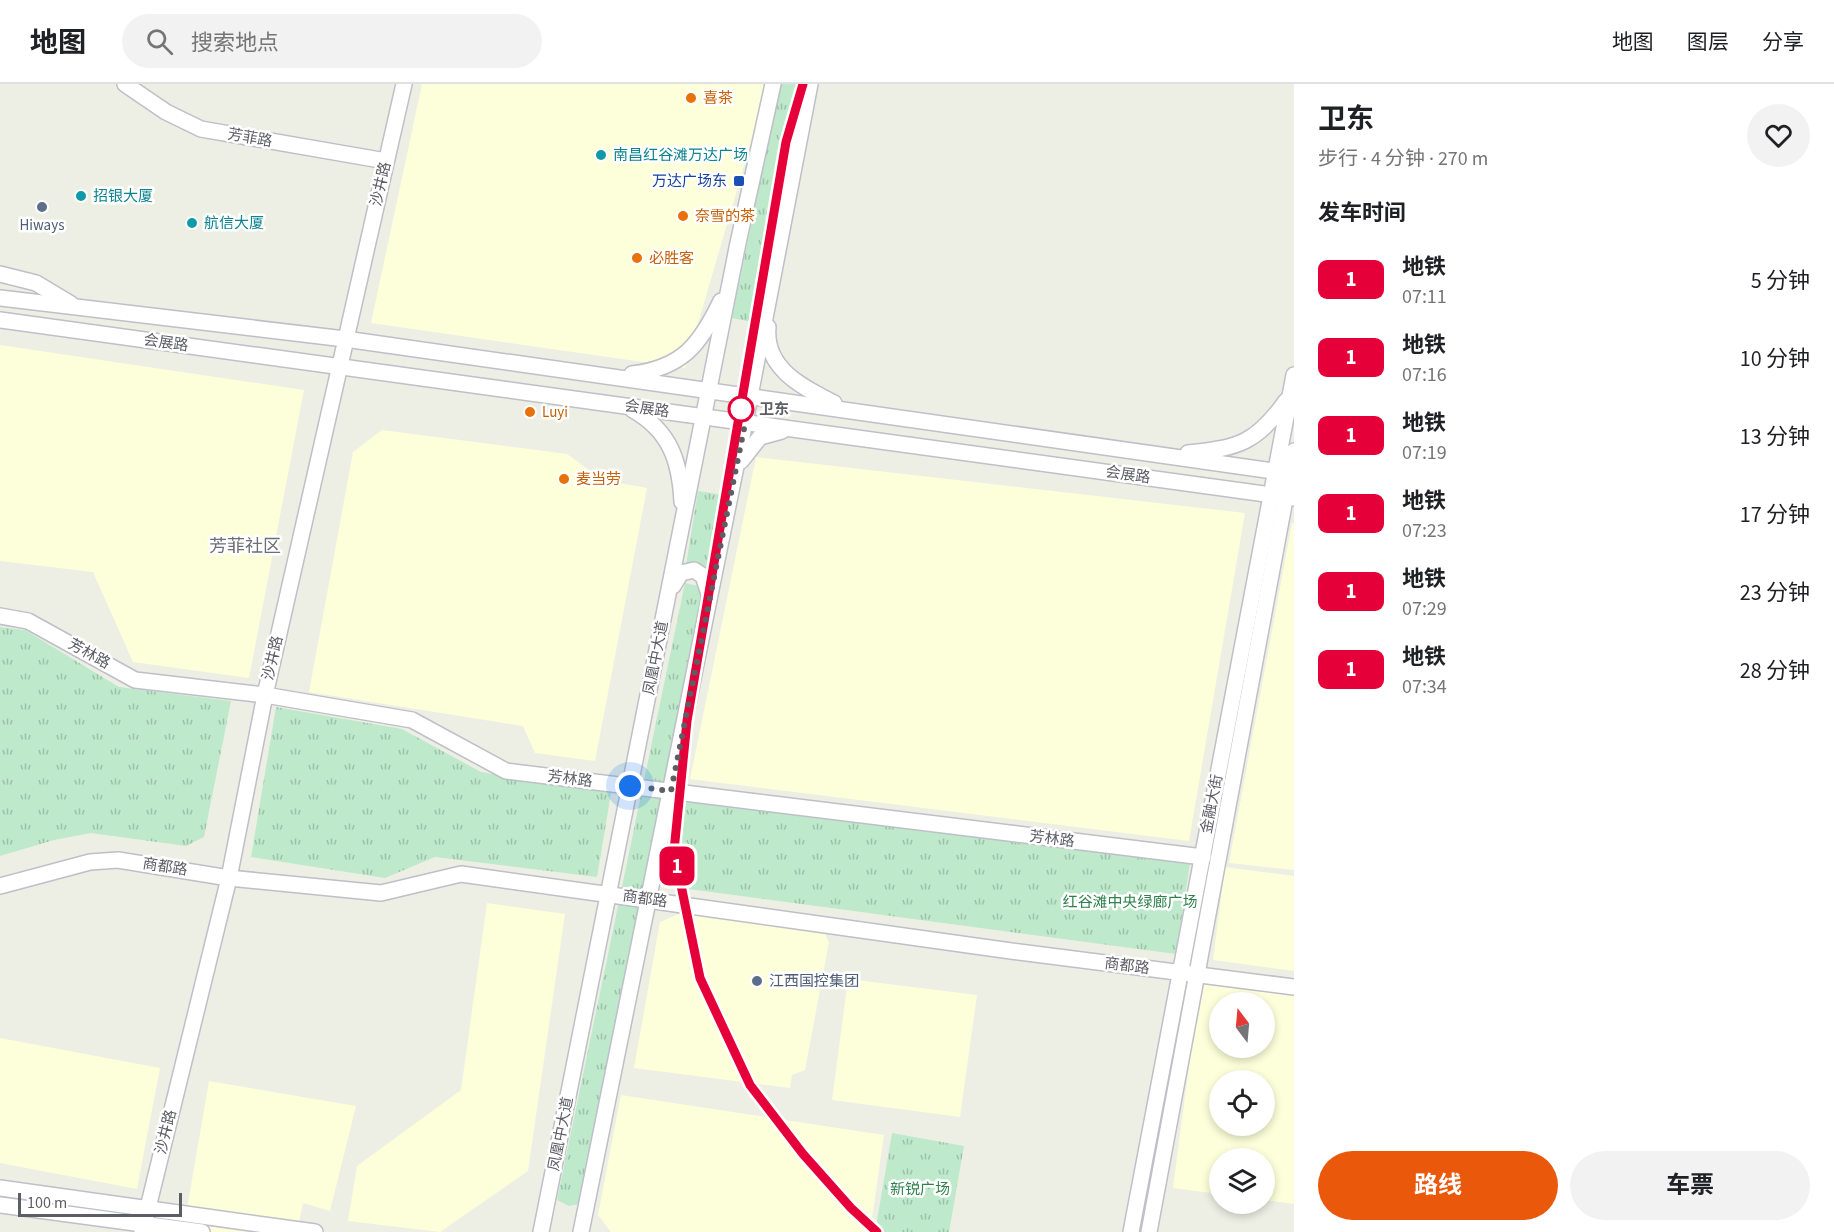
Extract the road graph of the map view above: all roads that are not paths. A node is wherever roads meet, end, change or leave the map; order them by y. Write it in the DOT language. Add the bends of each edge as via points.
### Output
graph roads {
  1 [pos="125,84"];
  2 [pos="404,84"];
  3 [pos="772,84"];
  4 [pos="810,84"];
  5 [pos="386,161"];
  6 [pos="777,260"];
  7 [pos="0,274"];
  8 [pos="731,279"];
  9 [pos="0,298"];
  10 [pos="76,307"];
  11 [pos="0,320"];
  12 [pos="345,339"];
  13 [pos="339,366"];
  14 [pos="1294,375"];
  15 [pos="605,376"];
  16 [pos="709,390"];
  17 [pos="750,396"];
  18 [pos="1290,396"];
  19 [pos="625,406"];
  20 [pos="844,408"];
  21 [pos="704,417"];
  22 [pos="745,422"];
  23 [pos="812,432"];
  24 [pos="1294,451"];
  25 [pos="1165,456"];
  26 [pos="1286,473"];
  27 [pos="732,489"];
  28 [pos="1283,497"];
  29 [pos="683,524"];
  30 [pos="669,596"];
  31 [pos="710,597"];
  32 [pos="0,616"];
  33 [pos="265,695"];
  34 [pos="630,786"];
  35 [pos="671,791"];
  36 [pos="1203,857"];
  37 [pos="229,878"];
  38 [pos="0,886"];
  39 [pos="609,894"];
  40 [pos="650,900"];
  41 [pos="1181,973"];
  42 [pos="1197,975"];
  43 [pos="1294,987"];
  44 [pos="0,1188"];
  45 [pos="0,1205"];
  46 [pos="144,1222"];
  47 [pos="202,1232"];
  48 [pos="315,1232"];
  49 [pos="541,1232"];
  50 [pos="581,1232"];
  51 [pos="1131,1232"];
  52 [pos="1149,1232"];
  1 -- 5 [label="main road, 芳菲路" via="166,112 201,129"];
  2 -- 5 [label="main road, 沙井路"];
  3 -- 8 [label="main road, 凤凰中大道"];
  4 -- 6 [label="main road"];
  5 -- 12 [label="main road, 沙井路"];
  6 -- 17 [label="main road"];
  6 -- 20 [label="main road" via="768,332 770,348 779,367 790,378"];
  7 -- 10 [label="main road" via="36,283"];
  8 -- 15 [label="main road" via="711,323 683,358 653,371"];
  8 -- 16 [label="main road, 凤凰中大道"];
  9 -- 10 [label="main road, 会展路"];
  10 -- 12 [label="main road, 会展路"];
  11 -- 13 [label="main road, 会展路"];
  12 -- 13 [label="main road, 沙井路"];
  12 -- 15 [label="main road, 会展路"];
  13 -- 19 [label="main road, 会展路"];
  13 -- 33 [label="main road, 沙井路"];
  14 -- 18 [label="main road, 金融大街"];
  15 -- 16 [label="main road, 会展路"];
  16 -- 17 [label="main road, 会展路"];
  16 -- 21 [label="main road, 凤凰中大道"];
  17 -- 20 [label="main road, 会展路"];
  17 -- 22 [label="main road"];
  18 -- 25 [label="main road" via="1270,424 1242,443 1221,450"];
  18 -- 26 [label="main road, 金融大街"];
  19 -- 21 [label="main road, 会展路"];
  19 -- 29 [label="main road" via="656,426 675,457"];
  20 -- 25 [label="main road, 会展路"];
  21 -- 22 [label="main road, 会展路"];
  21 -- 29 [label="main road, 凤凰中大道"];
  22 -- 23 [label="main road, 会展路"];
  22 -- 27 [label="main road"];
  23 -- 27 [label="main road" via="779,431 760,437 742,459"];
  23 -- 28 [label="main road, 会展路"];
  24 -- 26 [label="main road, 金融大街"];
  25 -- 26 [label="main road, 会展路"];
  26 -- 28 [label="main road, 金融大街"];
  27 -- 31 [label="main road"];
  28 -- 36 [label="main road, 金融大街"];
  28 -- 42 [label="main road, 金融大街"];
  29 -- 30 [label="main road, 凤凰中大道"];
  30 -- 31 [label="main road" via="678,576 690,569 703,576"];
  30 -- 34 [label="main road, 凤凰中大道"];
  31 -- 35 [label="main road"];
  32 -- 33 [label="main road, 芳林路" via="28,621 135,680"];
  33 -- 34 [label="main road, 芳林路" via="412,720 506,771"];
  33 -- 37 [label="main road, 沙井路"];
  34 -- 35 [label="main road, 芳林路"];
  34 -- 39 [label="main road, 凤凰中大道"];
  35 -- 36 [label="main road, 芳林路"];
  35 -- 40 [label="main road"];
  36 -- 41 [label="main road, 金融大街"];
  37 -- 38 [label="main road, 商都路" via="118,860 90,862"];
  37 -- 39 [label="main road, 商都路" via="381,894 461,874"];
  37 -- 46 [label="main road, 沙井路"];
  39 -- 40 [label="main road, 商都路"];
  39 -- 49 [label="main road, 凤凰中大道"];
  40 -- 41 [label="main road, 商都路"];
  40 -- 50 [label="main road"];
  41 -- 42 [label="main road, 商都路"];
  41 -- 51 [label="main road, 金融大街"];
  42 -- 43 [label="main road, 商都路"];
  42 -- 52 [label="main road, 金融大街"];
  44 -- 46 [label="main road"];
  45 -- 46 [label="main road"];
  46 -- 47 [label="main road"];
  46 -- 48 [label="main road"];
}
